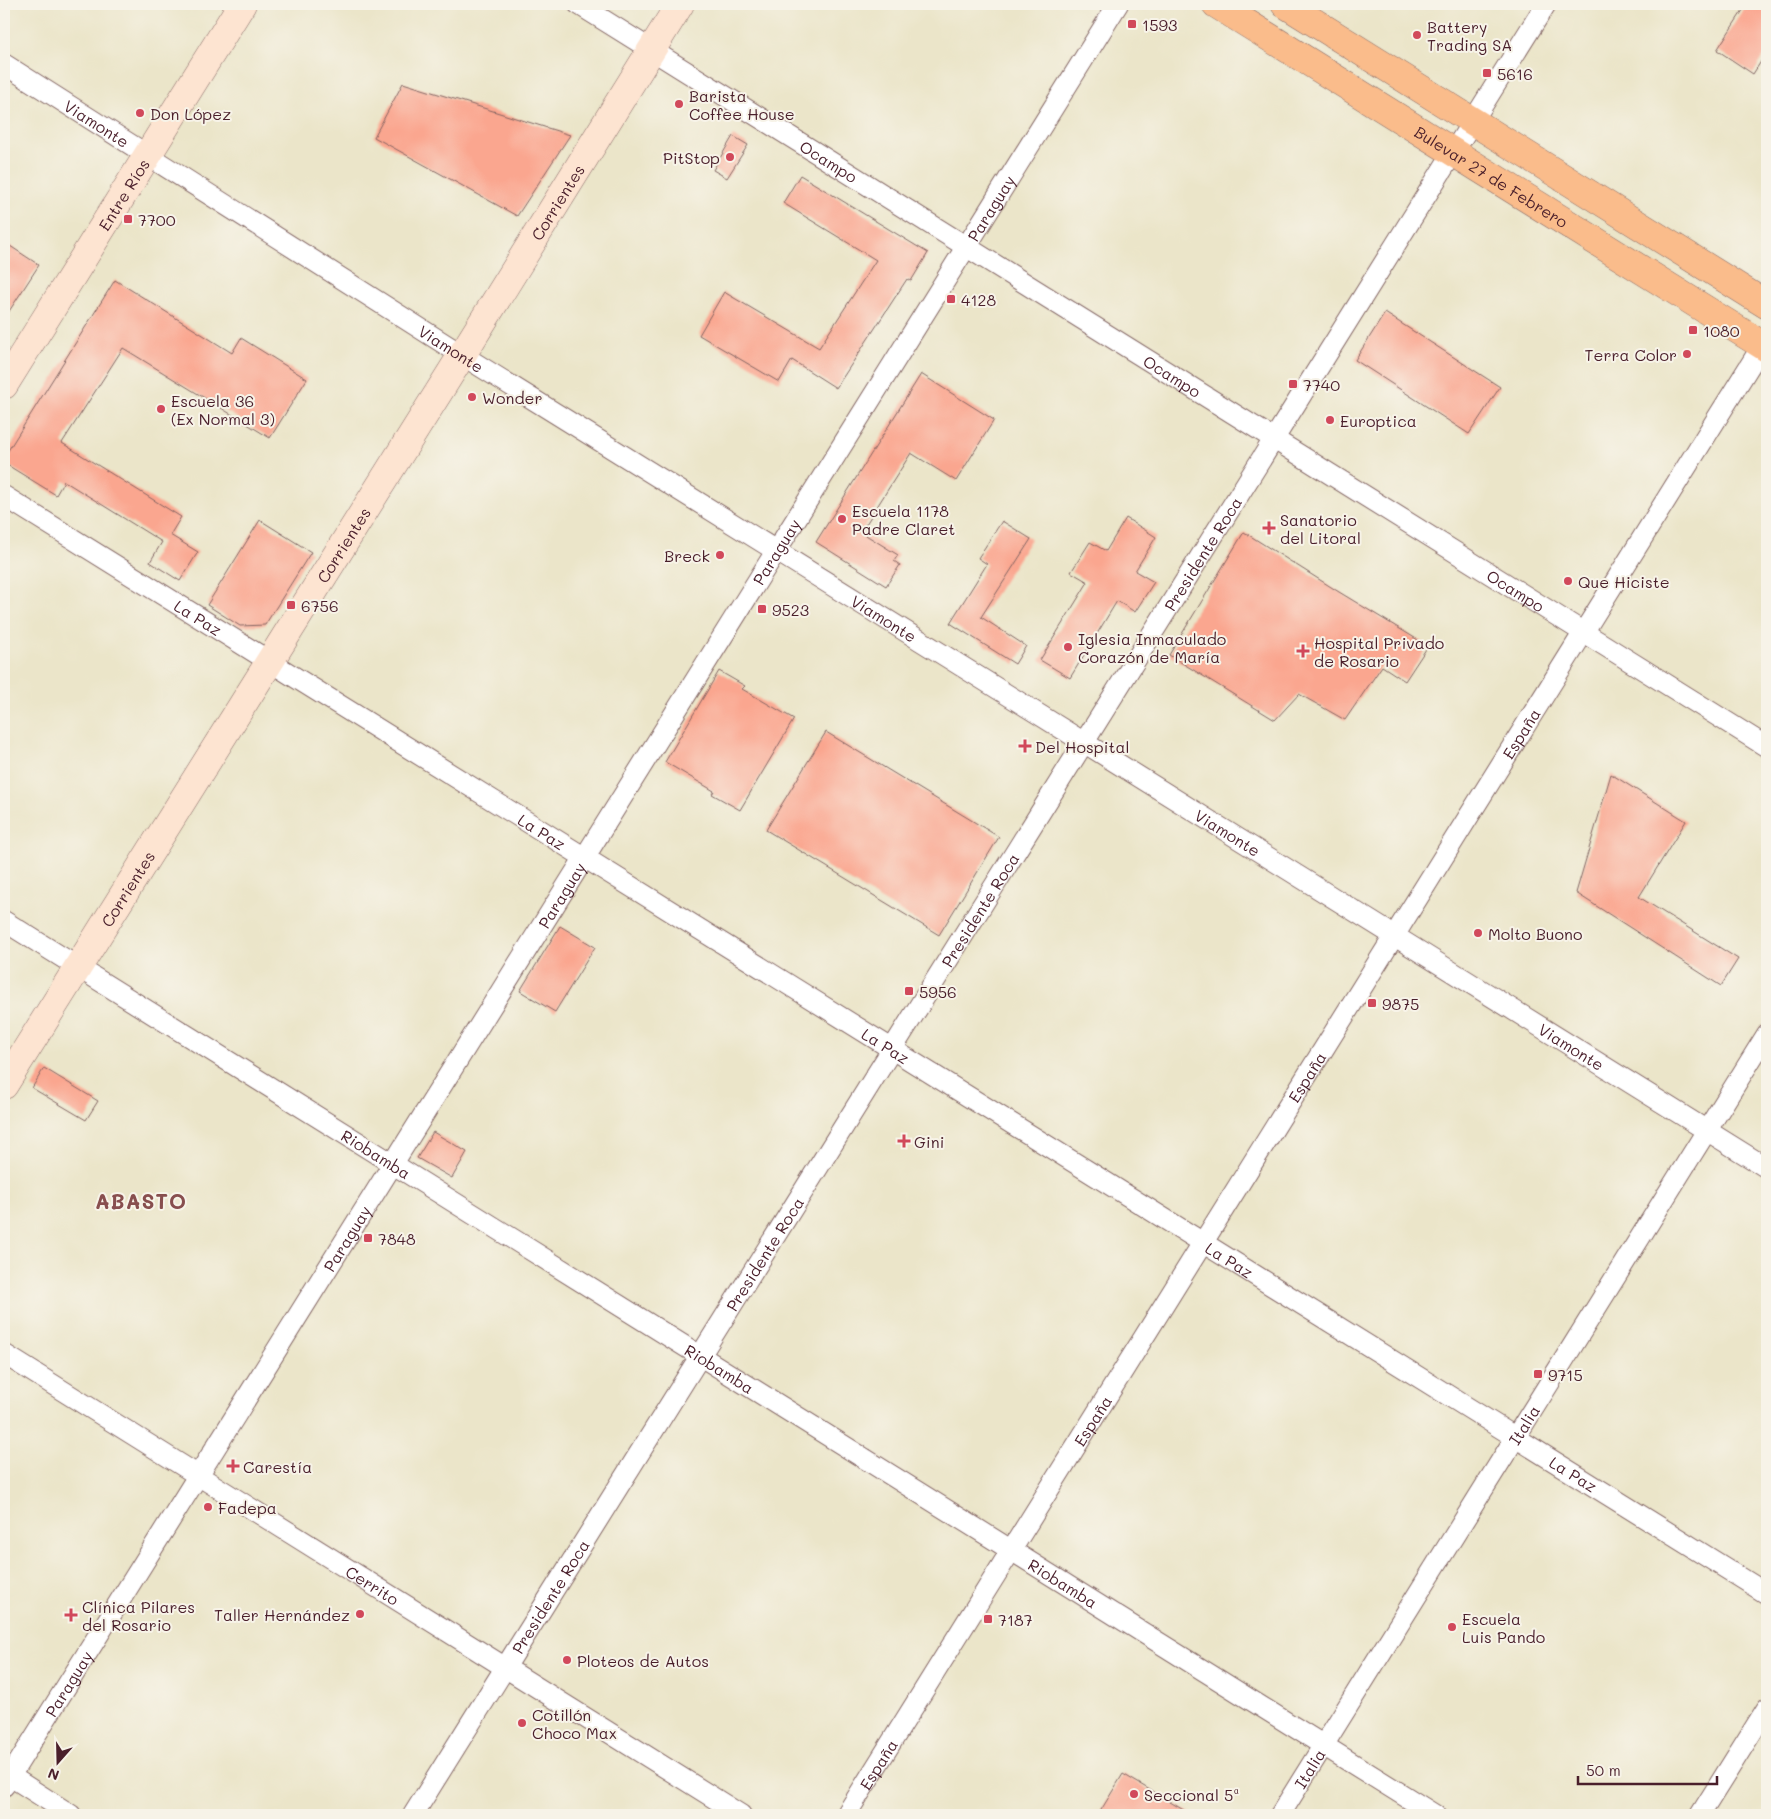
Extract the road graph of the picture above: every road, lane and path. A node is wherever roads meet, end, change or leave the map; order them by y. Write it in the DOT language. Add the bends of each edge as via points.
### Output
graph roads {
  1 [pos="242,4"];
  2 [pos="578,4"];
  3 [pos="680,4"];
  4 [pos="1118,4"];
  5 [pos="1216,4"];
  6 [pos="1285,4"];
  7 [pos="1546,4"];
  8 [pos="651,49"];
  9 [pos="4,64"];
  10 [pos="1473,121"];
  11 [pos="1453,152"];
  12 [pos="147,155"];
  13 [pos="966,246"];
  14 [pos="1767,305"];
  15 [pos="1766,343"];
  16 [pos="462,355"];
  17 [pos="4,384"];
  18 [pos="1274,438"];
  19 [pos="4,496"];
  20 [pos="776,550"];
  21 [pos="1584,632"];
  22 [pos="270,662"];
  23 [pos="1084,742"];
  24 [pos="1767,747"];
  25 [pos="584,858"];
  26 [pos="4,921"];
  27 [pos="1395,936"];
  28 [pos="78,967"];
  29 [pos="1767,1034"];
  30 [pos="892,1049"];
  31 [pos="4,1085"];
  32 [pos="1707,1130"];
  33 [pos="392,1164"];
  34 [pos="1767,1168"];
  35 [pos="1203,1243"];
  36 [pos="4,1354"];
  37 [pos="700,1356"];
  38 [pos="1516,1437"];
  39 [pos="198,1476"];
  40 [pos="1011,1550"];
  41 [pos="1767,1594"];
  42 [pos="505,1668"];
  43 [pos="1767,1708"];
  44 [pos="1323,1745"];
  45 [pos="6,1778"];
  46 [pos="72,1815"];
  47 [pos="413,1815"];
  48 [pos="741,1815"];
  49 [pos="846,1815"];
  50 [pos="1280,1815"];
  51 [pos="1436,1815"];
  52 [pos="1700,1815"];
  1 -- 12 [label="main road, Entre Ríos"];
  2 -- 8 [label="street, Ocampo"];
  3 -- 8 [label="main road, Corrientes"];
  4 -- 13 [label="street, Paraguay"];
  5 -- 11 [label="main road, Bulevar 27 de Febrero"];
  6 -- 10 [label="main road"];
  7 -- 10 [label="street, Presidente Roca"];
  8 -- 13 [label="street, Ocampo"];
  8 -- 16 [label="main road, Corrientes"];
  9 -- 12 [label="street, Viamonte"];
  10 -- 11 [label="street, Presidente Roca"];
  10 -- 14 [label="main road"];
  11 -- 15 [label="main road, Bulevar 27 de Febrero"];
  11 -- 18 [label="street, Presidente Roca"];
  12 -- 16 [label="street, Viamonte"];
  12 -- 17 [label="main road, Entre Ríos"];
  13 -- 18 [label="street, Ocampo"];
  13 -- 20 [label="street, Paraguay"];
  15 -- 21 [label="street, España"];
  16 -- 20 [label="street, Viamonte"];
  16 -- 22 [label="main road, Corrientes"];
  18 -- 21 [label="street, Ocampo"];
  18 -- 23 [label="street, Presidente Roca"];
  19 -- 22 [label="street, La Paz"];
  20 -- 23 [label="street, Viamonte"];
  20 -- 25 [label="street, Paraguay"];
  21 -- 24 [label="street, Ocampo"];
  21 -- 27 [label="street, España"];
  22 -- 25 [label="street, La Paz"];
  22 -- 28 [label="main road, Corrientes"];
  23 -- 27 [label="street, Viamonte"];
  23 -- 30 [label="street, Presidente Roca"];
  25 -- 30 [label="street, La Paz"];
  25 -- 33 [label="street, Paraguay"];
  26 -- 28 [label="street, Riobamba"];
  27 -- 32 [label="street, Viamonte"];
  27 -- 35 [label="street, España"];
  28 -- 31 [label="main road, Corrientes"];
  28 -- 33 [label="street, Riobamba"];
  29 -- 32 [label="street, Italia"];
  30 -- 35 [label="street, La Paz"];
  30 -- 37 [label="street, Presidente Roca"];
  32 -- 34 [label="street, Viamonte"];
  32 -- 38 [label="street, Italia"];
  33 -- 37 [label="street, Riobamba"];
  33 -- 39 [label="street, Paraguay"];
  35 -- 38 [label="street, La Paz"];
  35 -- 40 [label="street, España"];
  36 -- 39 [label="street, Cerrito"];
  37 -- 40 [label="street, Riobamba"];
  37 -- 42 [label="street, Presidente Roca"];
  38 -- 41 [label="street, La Paz"];
  38 -- 44 [label="street, Italia"];
  39 -- 42 [label="street, Cerrito"];
  39 -- 45 [label="street, Paraguay"];
  40 -- 44 [label="street, Riobamba"];
  40 -- 49 [label="street, España"];
  42 -- 47 [label="street, Presidente Roca"];
  42 -- 48 [label="street, Cerrito"];
  43 -- 52 [label="street"];
  44 -- 50 [label="street, Italia"];
  44 -- 51 [label="street, Riobamba"];
  45 -- 46 [label="street"];
}
